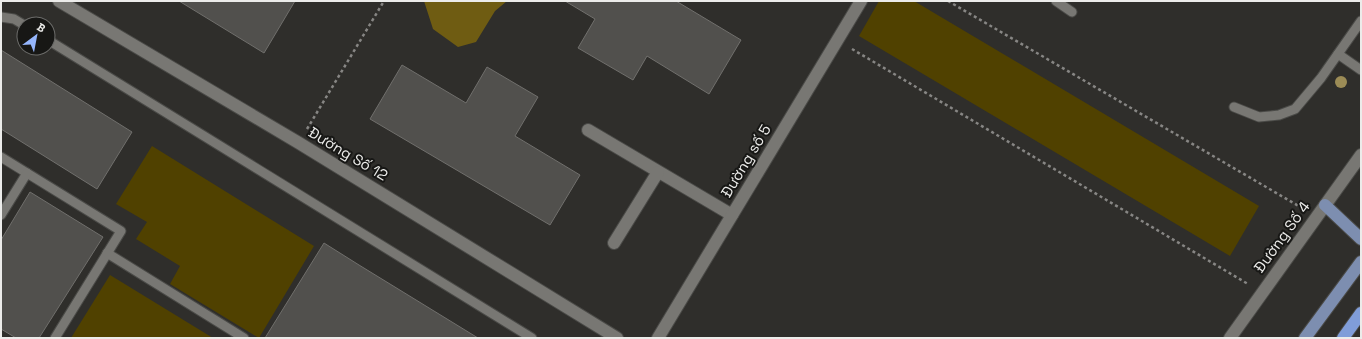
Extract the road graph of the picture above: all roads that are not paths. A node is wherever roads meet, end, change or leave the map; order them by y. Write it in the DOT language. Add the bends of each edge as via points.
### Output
graph roads {
  1 [pos="59,1"];
  2 [pos="861,1"];
  3 [pos="1056,1"];
  4 [pos="1072,12"];
  5 [pos="1,17"];
  6 [pos="16,20"];
  7 [pos="1361,21"];
  8 [pos="56,45"];
  9 [pos="1338,54"];
  10 [pos="1361,70"];
  11 [pos="1234,107"];
  12 [pos="588,130"];
  13 [pos="1361,155"];
  14 [pos="1,157"];
  15 [pos="658,172"];
  16 [pos="27,173"];
  17 [pos="1326,205"];
  18 [pos="1,215"];
  19 [pos="732,215"];
  20 [pos="1361,239"];
  21 [pos="614,243"];
  22 [pos="107,253"];
  23 [pos="1361,262"];
  24 [pos="1361,313"];
  25 [pos="56,338"];
  26 [pos="244,338"];
  27 [pos="532,338"];
  28 [pos="617,338"];
  29 [pos="658,338"];
  30 [pos="1230,338"];
  31 [pos="1305,338"];
  32 [pos="1343,338"];
  1 -- 28 [label="street, Đường Số 12" via="299,143"];
  2 -- 19 [label="street, Đường số 5"];
  3 -- 4 [label="lane"];
  5 -- 6 [label="lane"];
  7 -- 9 [label="lane"];
  8 -- 27 [label="lane"];
  9 -- 10 [label="lane"];
  9 -- 11 [label="lane" via="1295,109 1279,115 1259,117"];
  12 -- 15 [label="street"];
  13 -- 17 [label="street, Đường Số 4"];
  14 -- 16 [label="lane"];
  15 -- 19 [label="street"];
  15 -- 21 [label="street"];
  16 -- 18 [label="lane"];
  16 -- 22 [label="lane" via="121,231"];
  17 -- 20 [label="main road"];
  17 -- 30 [label="street, Đường Số 4"];
  19 -- 29 [label="street, Đường số 5"];
  22 -- 25 [label="lane"];
  22 -- 26 [label="lane"];
  23 -- 31 [label="main road"];
  24 -- 32 [label="highway"];
}
